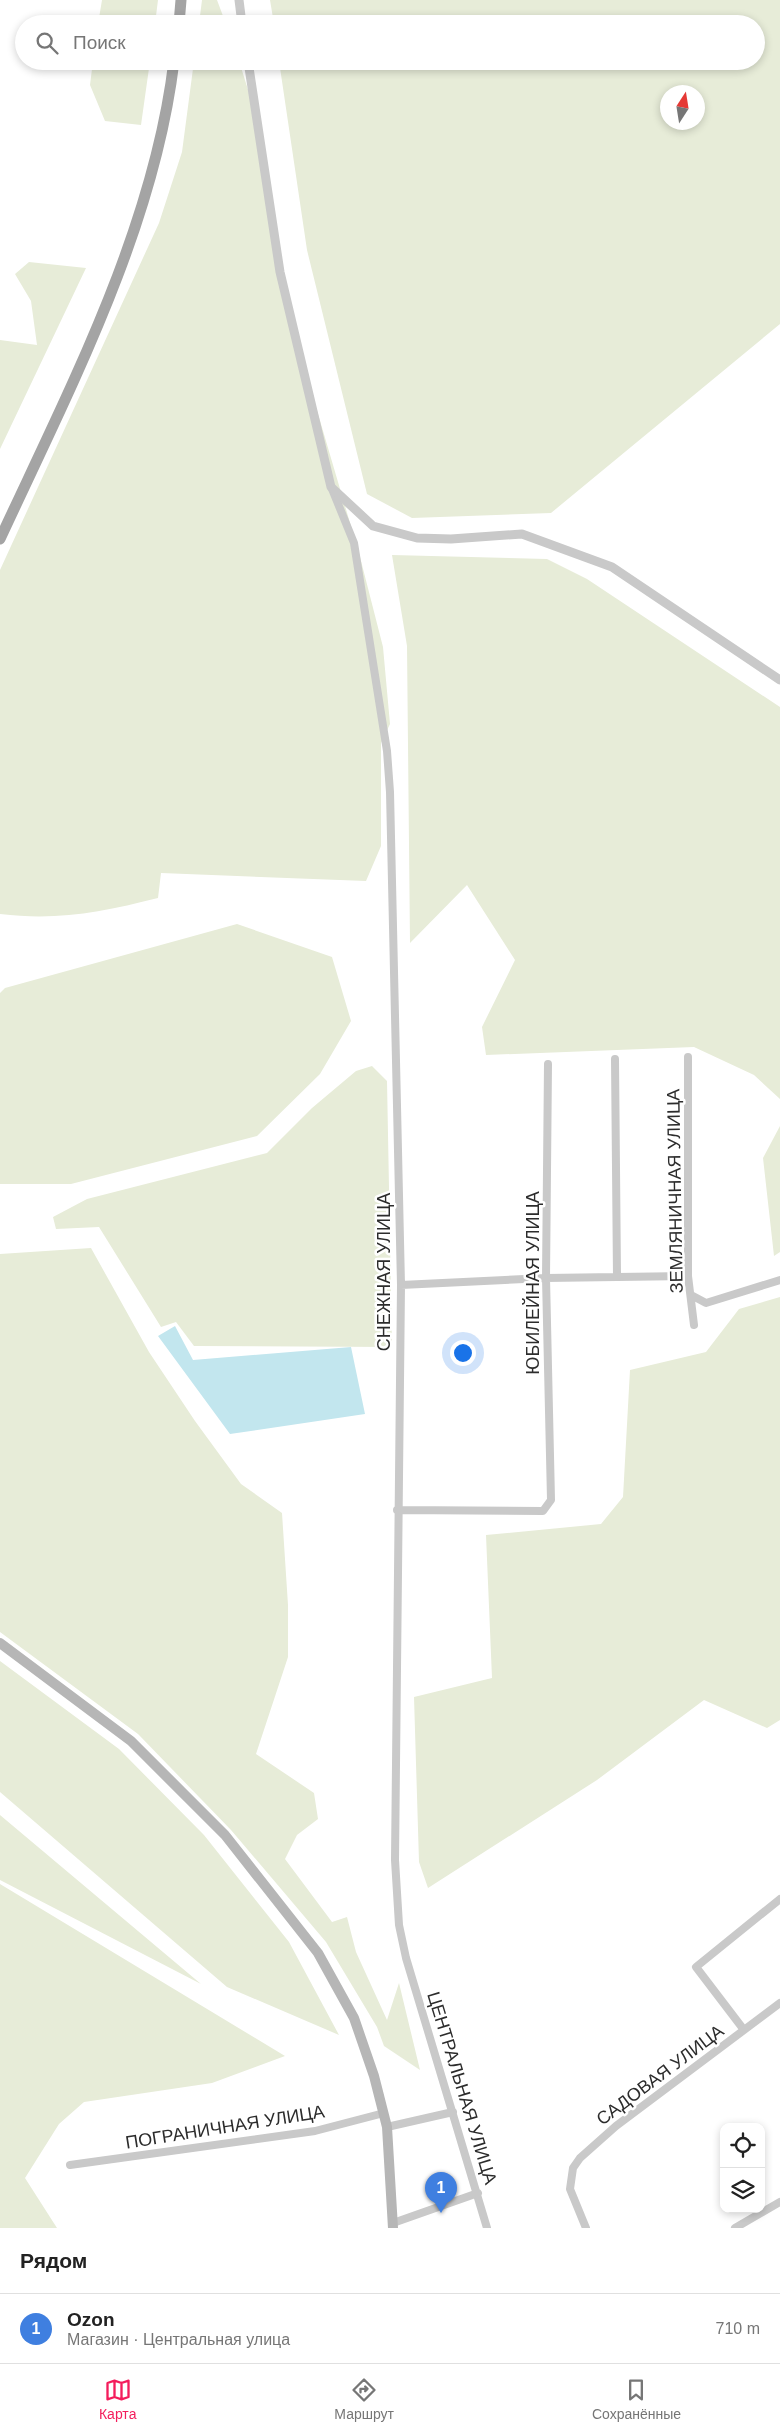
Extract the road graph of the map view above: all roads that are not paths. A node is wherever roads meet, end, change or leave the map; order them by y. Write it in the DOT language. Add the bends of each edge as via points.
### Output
graph roads {
  1 [pos="181,0"];
  2 [pos="239,0"];
  3 [pos="179,15"];
  4 [pos="241,15"];
  5 [pos="172,70"];
  6 [pos="249,70"];
  7 [pos="331,487"];
  8 [pos="0,538"];
  9 [pos="780,680"];
  10 [pos="688,1057"];
  11 [pos="615,1059"];
  12 [pos="548,1064"];
  13 [pos="688,1276"];
  14 [pos="617,1277"];
  15 [pos="546,1278"];
  16 [pos="780,1280"];
  17 [pos="401,1285"];
  18 [pos="691,1294"];
  19 [pos="694,1325"];
  20 [pos="397,1510"];
  21 [pos="0,1643"];
  22 [pos="396,1708"];
  23 [pos="780,1899"];
  24 [pos="780,2003"];
  25 [pos="744,2030"];
  26 [pos="453,2112"];
  27 [pos="384,2113"];
  28 [pos="387,2127"];
  29 [pos="70,2165"];
  30 [pos="478,2193"];
  31 [pos="780,2202"];
  32 [pos="393,2225"];
  33 [pos="487,2228"];
  34 [pos="586,2228"];
  35 [pos="735,2228"];
  1 -- 3 [label="main road"];
  2 -- 4 [label="street"];
  5 -- 8 [label="main road" via="162,130 121,264 73,380"];
  6 -- 7 [label="street" via="280,272"];
  7 -- 9 [label="street" via="373,526 417,538 522,534 612,566"];
  7 -- 17 [label="street, СНЕЖНАЯ УЛИЦА" via="354,543 387,750"];
  10 -- 13 [label="street, ЗЕМЛЯНИЧНАЯ УЛИЦА"];
  11 -- 14 [label="street"];
  12 -- 15 [label="street, ЮБИЛЕЙНАЯ УЛИЦА"];
  13 -- 14 [label="street"];
  13 -- 18 [label="street, ЗЕМЛЯНИЧНАЯ УЛИЦА"];
  14 -- 15 [label="street"];
  15 -- 17 [label="street"];
  15 -- 20 [label="street, ЮБИЛЕЙНАЯ УЛИЦА" via="551,1500 543,1511"];
  16 -- 18 [label="street" via="706,1302"];
  17 -- 20 [label="street, СНЕЖНАЯ УЛИЦА"];
  18 -- 19 [label="street, ЗЕМЛЯНИЧНАЯ УЛИЦА"];
  20 -- 22 [label="street, СНЕЖНАЯ УЛИЦА"];
  21 -- 27 [label="main road" via="131,1741 225,1835 318,1953 354,2018"];
  22 -- 26 [label="street, ЦЕНТРАЛЬНАЯ УЛИЦА" via="394,1860 399,1925"];
  23 -- 25 [label="street" via="696,1967"];
  24 -- 25 [label="street, САДОВАЯ УЛИЦА"];
  25 -- 34 [label="street, САДОВАЯ УЛИЦА" via="580,2158 573,2168 570,2189"];
  26 -- 28 [label="street"];
  26 -- 30 [label="street, ЦЕНТРАЛЬНАЯ УЛИЦА"];
  27 -- 28 [label="main road"];
  27 -- 29 [label="street, ПОГРАНИЧНАЯ УЛИЦА" via="315,2131"];
  28 -- 32 [label="main road"];
  30 -- 32 [label="street"];
  30 -- 33 [label="street, ЦЕНТРАЛЬНАЯ УЛИЦА"];
  31 -- 35 [label="street"];
}
